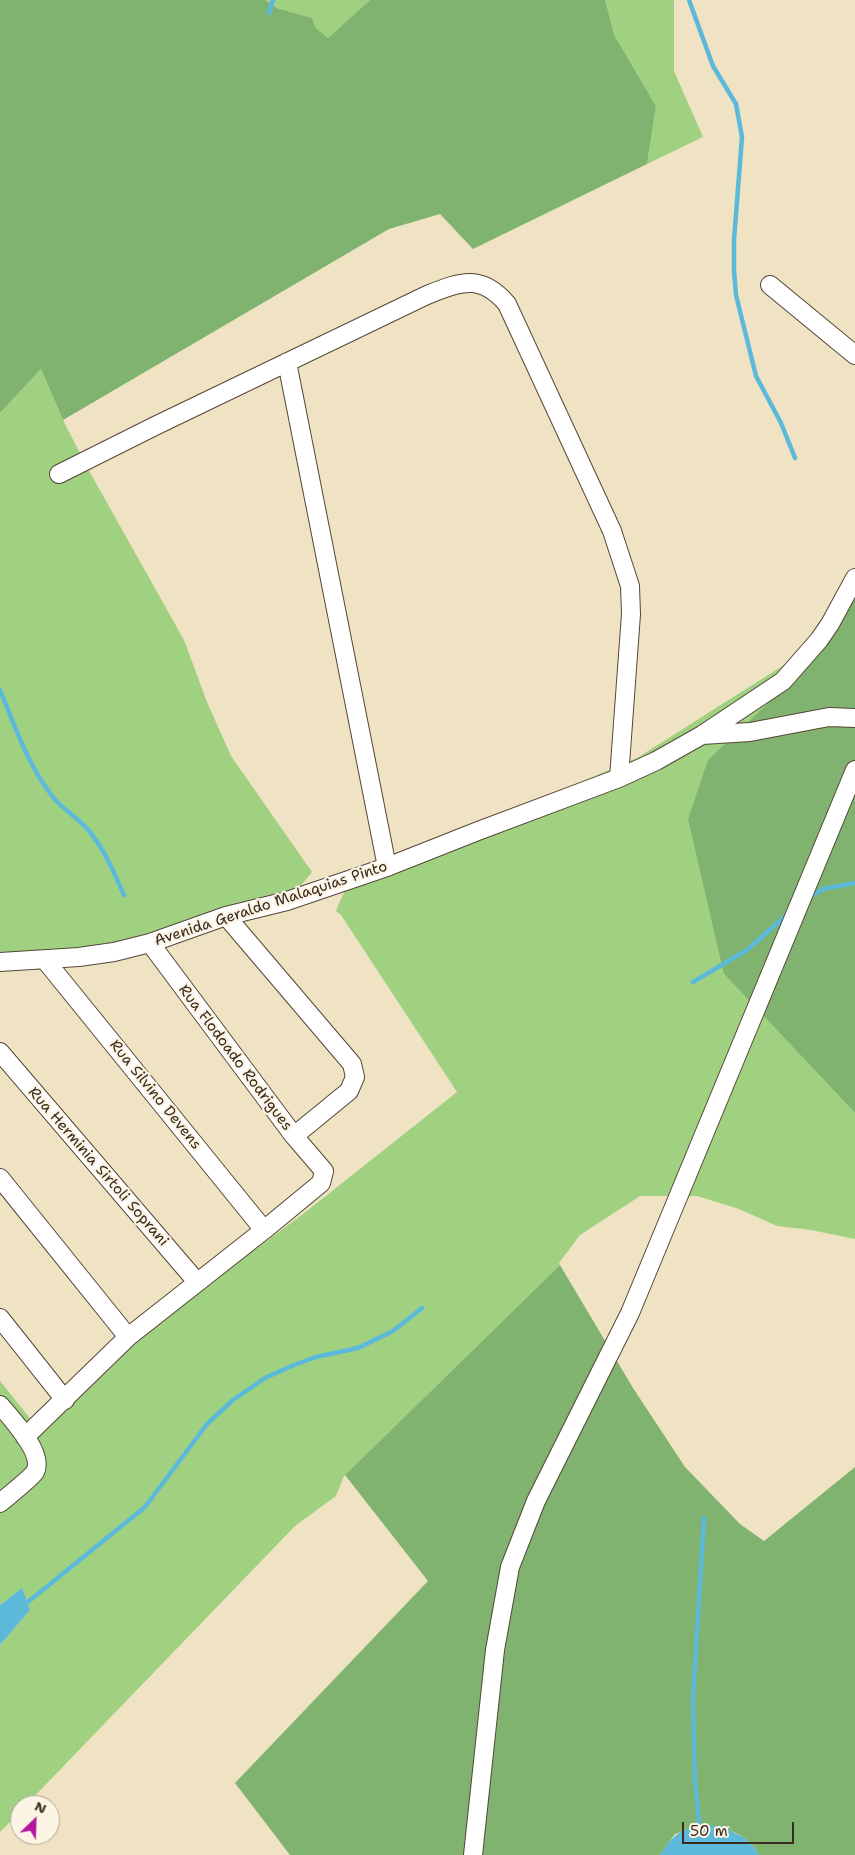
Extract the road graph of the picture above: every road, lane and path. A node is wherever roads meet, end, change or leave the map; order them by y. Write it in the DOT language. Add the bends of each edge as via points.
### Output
graph roads {
  1 [pos="770,285"];
  2 [pos="855,355"];
  3 [pos="287,362"];
  4 [pos="59,474"];
  5 [pos="855,578"];
  6 [pos="855,718"];
  7 [pos="702,735"];
  8 [pos="855,770"];
  9 [pos="619,778"];
  10 [pos="387,867"];
  11 [pos="226,916"];
  12 [pos="150,943"];
  13 [pos="45,960"];
  14 [pos="0,962"];
  15 [pos="0,1052"];
  16 [pos="294,1136"];
  17 [pos="0,1178"];
  18 [pos="264,1230"];
  19 [pos="197,1282"];
  20 [pos="0,1318"];
  21 [pos="128,1337"];
  22 [pos="65,1400"];
  23 [pos="0,1405"];
  24 [pos="25,1436"];
  25 [pos="0,1503"];
  26 [pos="473,1855"];
  1 -- 2 [label="street"];
  3 -- 4 [label="street"];
  3 -- 9 [label="street" via="452,285 482,284 507,304 612,531 630,586 631,614"];
  3 -- 10 [label="street"];
  5 -- 7 [label="street, Avenida Geraldo Malaquias Pinto" via="819,640 783,681"];
  6 -- 7 [label="street" via="828,718 750,732"];
  7 -- 9 [label="street, Avenida Geraldo Malaquias Pinto"];
  8 -- 26 [label="street" via="630,1313 536,1501 510,1567 495,1650"];
  9 -- 10 [label="street, Avenida Geraldo Malaquias Pinto"];
  10 -- 11 [label="street, Avenida Geraldo Malaquias Pinto" via="287,901"];
  11 -- 12 [label="street, Avenida Geraldo Malaquias Pinto"];
  11 -- 16 [label="street" via="352,1064 355,1077 349,1091"];
  12 -- 13 [label="street, Avenida Geraldo Malaquias Pinto" via="114,952"];
  12 -- 16 [label="street, Rua Flodoado Rodrigues"];
  13 -- 14 [label="street, Avenida Geraldo Malaquias Pinto"];
  13 -- 18 [label="street, Rua Silvino Devens"];
  15 -- 19 [label="street, Rua Herminia Sirtoli Soprani"];
  16 -- 18 [label="street, Rua Flodoado Rodrigues" via="324,1171 321,1183"];
  17 -- 21 [label="street"];
  18 -- 19 [label="street"];
  19 -- 21 [label="street"];
  20 -- 22 [label="street"];
  21 -- 22 [label="street"];
  22 -- 24 [label="street"];
  23 -- 24 [label="street"];
  24 -- 25 [label="street" via="37,1459 35,1471"];
}
